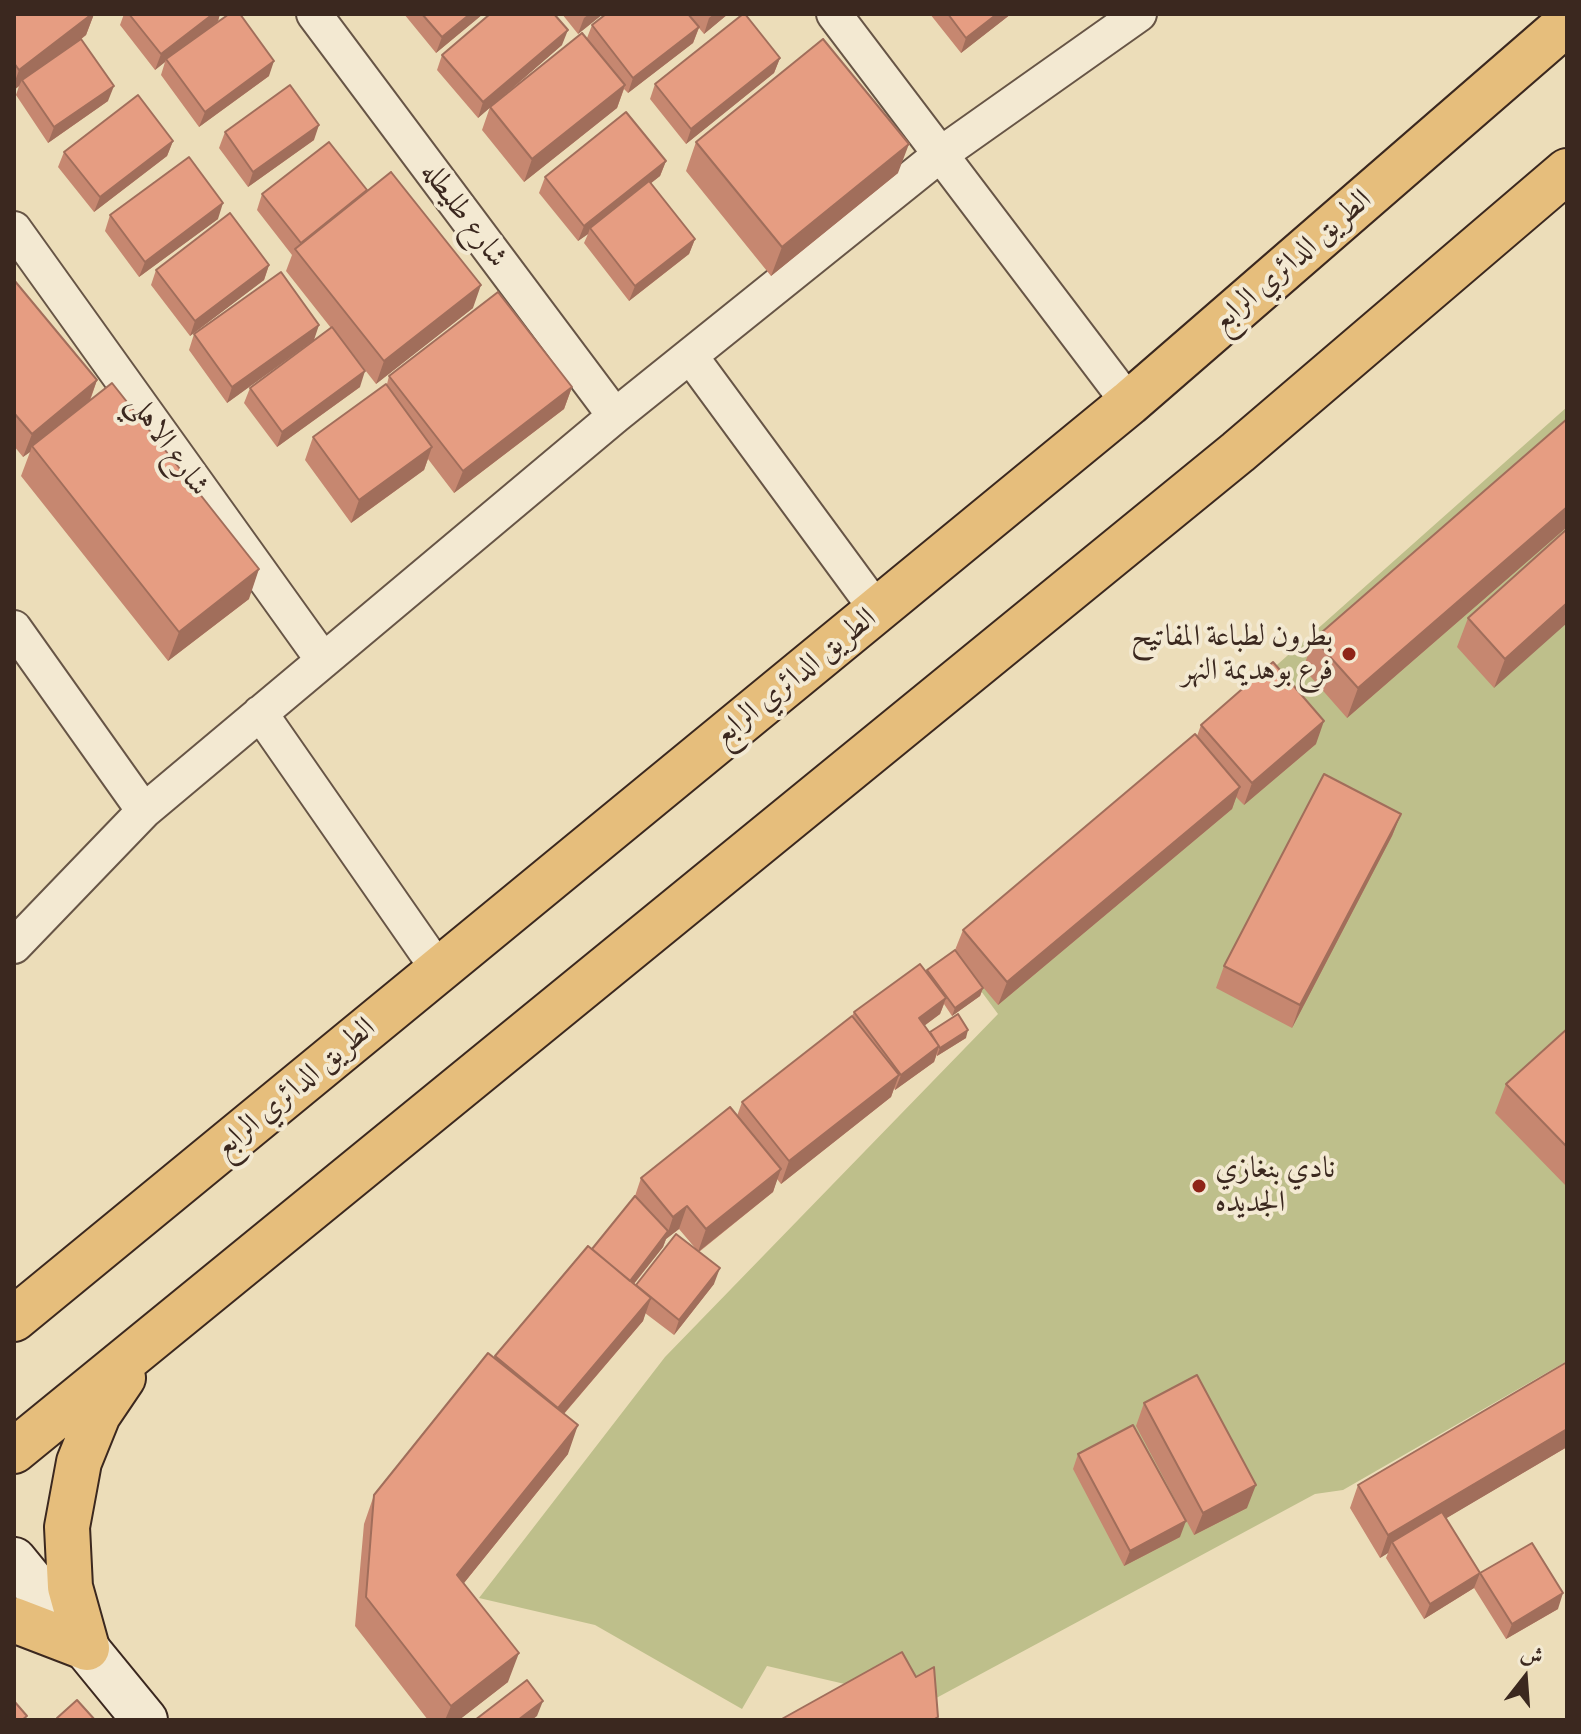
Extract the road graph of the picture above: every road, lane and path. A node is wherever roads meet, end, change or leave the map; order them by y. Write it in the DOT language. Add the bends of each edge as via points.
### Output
graph roads {
  1 [pos="314,14"];
  2 [pos="834,14"];
  3 [pos="1139,14"];
  4 [pos="1554,24"];
  5 [pos="941,154"];
  6 [pos="1567,171"];
  7 [pos="14,229"];
  8 [pos="691,357"];
  9 [pos="1129,403"];
  10 [pos="615,416"];
  11 [pos="877,610"];
  12 [pos="14,628"];
  13 [pos="323,660"];
  14 [pos="260,713"];
  15 [pos="144,811"];
  16 [pos="14,946"];
  17 [pos="438,969"];
  18 [pos="63,1281"];
  19 [pos="14,1290"];
  20 [pos="14,1319"];
  21 [pos="145,1346"];
  22 [pos="14,1451"];
  23 [pos="14,1560"];
  24 [pos="14,1620"];
  25 [pos="87,1648"];
  26 [pos="145,1720"];
  1 -- 10 [label="street, شارع طليطله"];
  2 -- 5 [label="street"];
  3 -- 5 [label="street"];
  4 -- 9 [label="main road, الطريق الدائري الرابع"];
  5 -- 8 [label="street"];
  5 -- 9 [label="street"];
  6 -- 21 [label="main road" via="1238,452"];
  7 -- 13 [label="street, شارع الاهلي"];
  8 -- 10 [label="street"];
  8 -- 11 [label="street"];
  9 -- 11 [label="main road, الطريق الدائري الرابع"];
  10 -- 13 [label="street"];
  11 -- 17 [label="main road, الطريق الدائري الرابع"];
  12 -- 15 [label="street"];
  13 -- 14 [label="street"];
  14 -- 15 [label="street"];
  14 -- 17 [label="street"];
  15 -- 16 [label="street"];
  17 -- 18 [label="main road, الطريق الدائري الرابع"];
  18 -- 19 [label="main road"];
  18 -- 20 [label="main road, الطريق الدائري الرابع"];
  21 -- 22 [label="main road"];
  21 -- 25 [label="main road" via="98,1415 79,1462 67,1527 68,1557 70,1587"];
  23 -- 25 [label="main road"];
  24 -- 25 [label="main road"];
  25 -- 26 [label="main road"];
}
